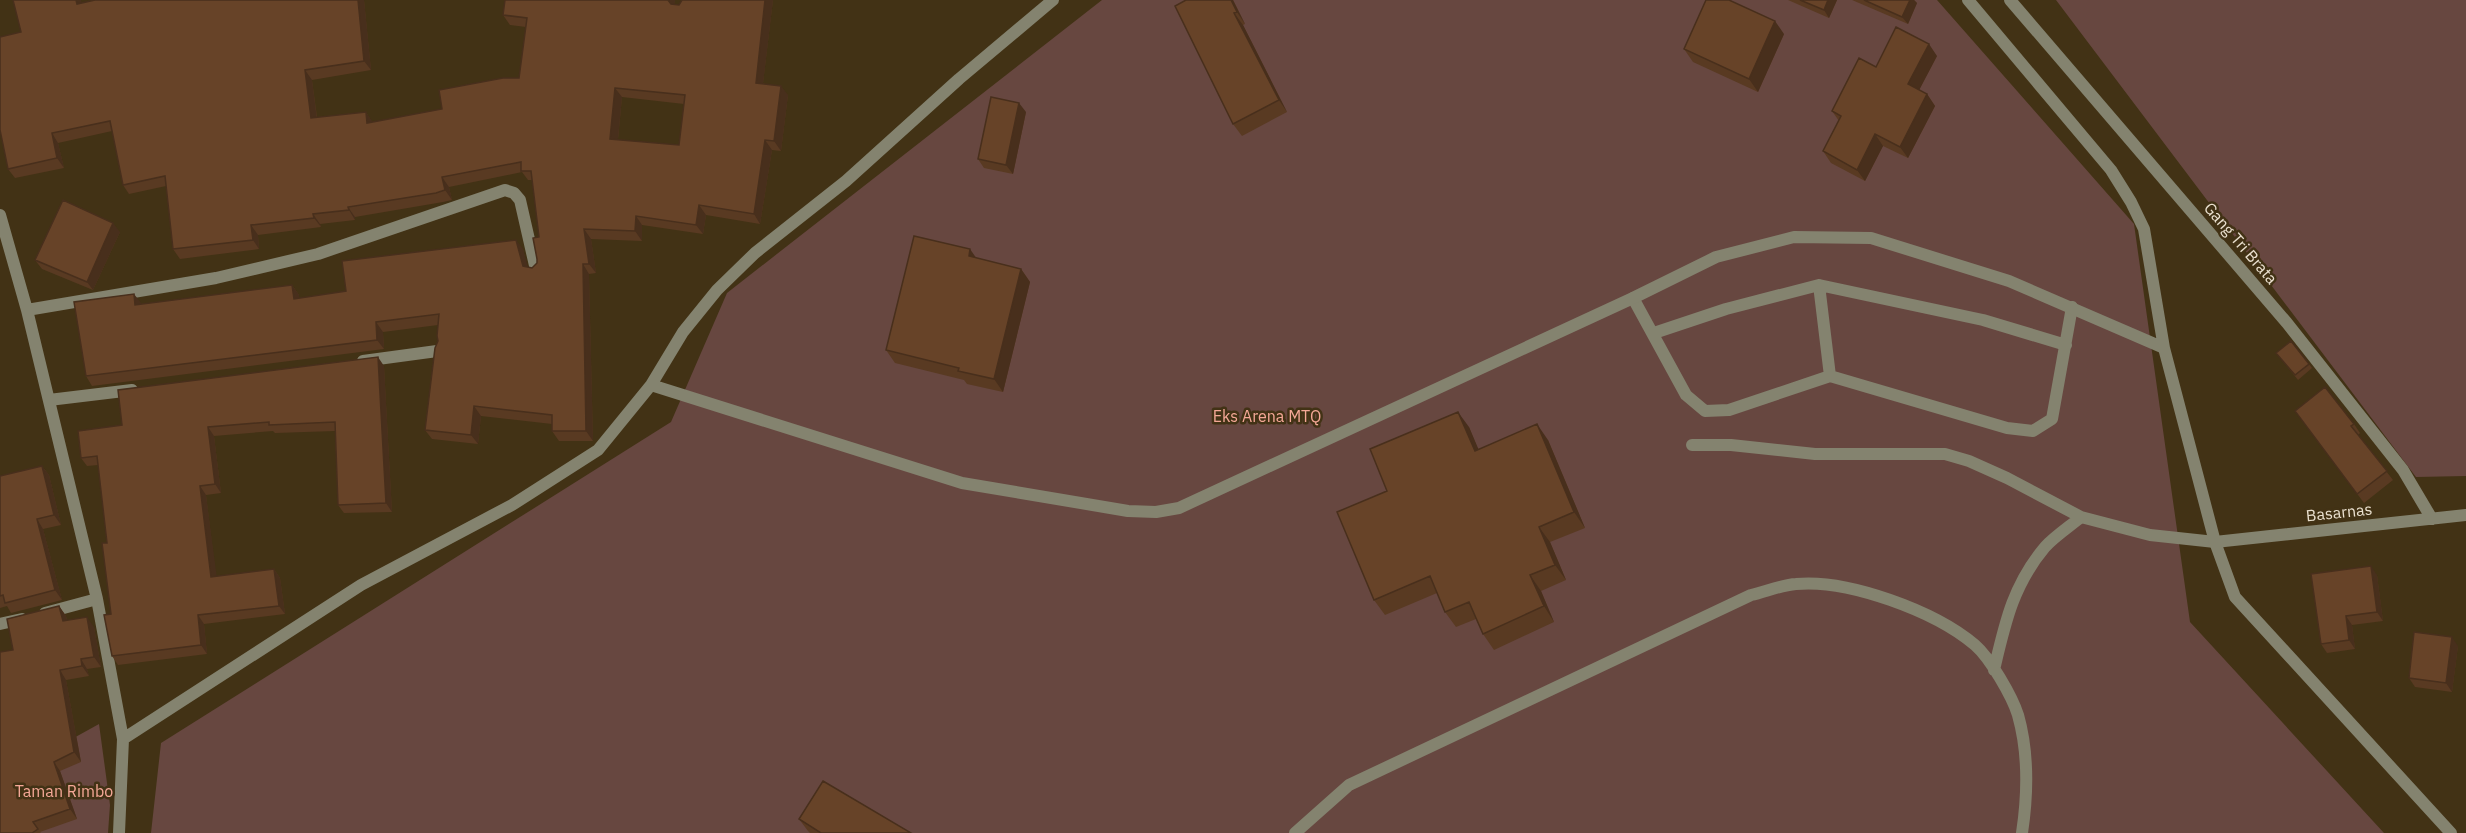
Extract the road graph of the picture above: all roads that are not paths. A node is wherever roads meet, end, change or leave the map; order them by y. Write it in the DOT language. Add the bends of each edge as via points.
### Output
graph roads {
  1 [pos="1053,0"];
  2 [pos="1968,0"];
  3 [pos="2010,0"];
  4 [pos="0,215"];
  5 [pos="536,270"];
  6 [pos="1819,285"];
  7 [pos="1633,298"];
  8 [pos="2072,307"];
  9 [pos="27,310"];
  10 [pos="1654,333"];
  11 [pos="2066,345"];
  12 [pos="2164,348"];
  13 [pos="437,351"];
  14 [pos="355,363"];
  15 [pos="1830,376"];
  16 [pos="651,386"];
  17 [pos="143,389"];
  18 [pos="50,400"];
  19 [pos="1692,445"];
  20 [pos="2466,515"];
  21 [pos="2081,517"];
  22 [pos="2432,519"];
  23 [pos="2215,542"];
  24 [pos="97,599"];
  25 [pos="0,624"];
  26 [pos="1994,670"];
  27 [pos="123,739"];
  28 [pos="119,833"];
  29 [pos="1295,833"];
  30 [pos="2022,833"];
  31 [pos="2451,833"];
  1 -- 16 [label="street" via="846,181 755,253 717,290 683,332"];
  2 -- 12 [label="street" via="2111,170 2131,202 2144,229"];
  3 -- 22 [label="street, Gang Tri Brata" via="2287,323 2403,470"];
  4 -- 9 [label="street"];
  5 -- 9 [label="street" via="520,200 505,190 318,254 216,278"];
  6 -- 10 [label="street"];
  6 -- 11 [label="street" via="1983,320"];
  6 -- 15 [label="street"];
  7 -- 8 [label="street" via="1716,257 1794,237 1871,238 2008,281"];
  7 -- 10 [label="street"];
  7 -- 16 [label="street" via="1179,508 1156,512 1128,511 962,483"];
  8 -- 11 [label="street"];
  8 -- 12 [label="street"];
  9 -- 18 [label="street"];
  10 -- 15 [label="street" via="1686,395 1705,411 1729,410"];
  11 -- 15 [label="street" via="2052,419 2033,431 2007,428"];
  12 -- 23 [label="street"];
  13 -- 14 [label="street"];
  16 -- 27 [label="street" via="598,450 512,505 362,585"];
  17 -- 18 [label="street"];
  18 -- 24 [label="street"];
  19 -- 21 [label="street, Basarnas" via="1815,454 1945,454 2007,478"];
  20 -- 22 [label="street, Basarnas"];
  21 -- 23 [label="street, Basarnas" via="2150,535"];
  21 -- 26 [label="street" via="2046,545 2023,576 2009,607"];
  22 -- 23 [label="street, Basarnas"];
  23 -- 31 [label="street" via="2235,597"];
  24 -- 25 [label="street"];
  24 -- 27 [label="street"];
  26 -- 29 [label="street" via="1976,646 1926,614 1879,595 1796,584 1751,595 1349,786"];
  26 -- 30 [label="street" via="2017,714 2026,756 2027,796"];
  27 -- 28 [label="street"];
}
